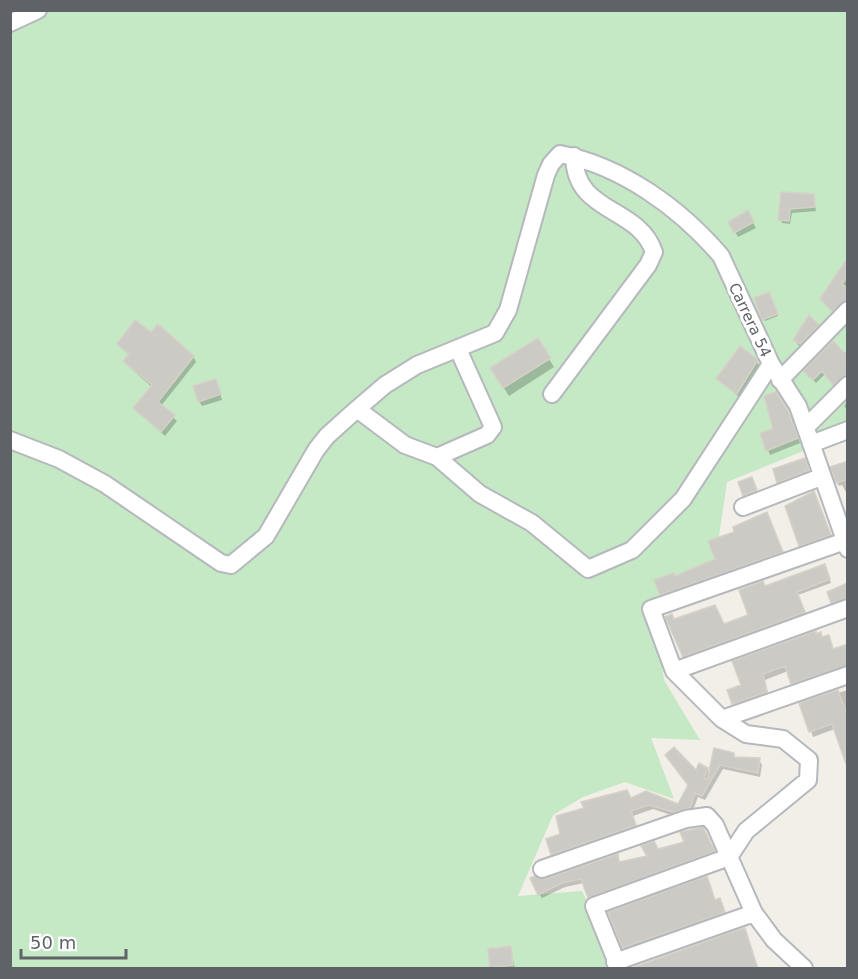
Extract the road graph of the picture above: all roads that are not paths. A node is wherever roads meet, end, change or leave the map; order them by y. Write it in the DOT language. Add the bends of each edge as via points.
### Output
graph roads {
  1 [pos="38,10"];
  2 [pos="10,22"];
  3 [pos="574,156"];
  4 [pos="848,310"];
  5 [pos="458,349"];
  6 [pos="771,364"];
  7 [pos="780,381"];
  8 [pos="848,385"];
  9 [pos="552,394"];
  10 [pos="357,409"];
  11 [pos="806,427"];
  12 [pos="848,430"];
  13 [pos="10,440"];
  14 [pos="811,444"];
  15 [pos="437,457"];
  16 [pos="821,477"];
  17 [pos="743,507"];
  18 [pos="840,507"];
  19 [pos="846,545"];
  20 [pos="848,608"];
  21 [pos="674,671"];
  22 [pos="848,675"];
  23 [pos="722,719"];
  24 [pos="729,857"];
  25 [pos="542,869"];
  26 [pos="754,913"];
  27 [pos="617,965"];
  28 [pos="797,967"];
  1 -- 2 [label="street"];
  3 -- 5 [label="street" via="560,154 551,164 501,324 495,333"];
  3 -- 6 [label="street, Carrera 54" via="594,161 652,193 710,243 721,256"];
  3 -- 9 [label="street" via="574,174 581,187 594,200 643,230 654,252 635,284"];
  4 -- 7 [label="street"];
  5 -- 10 [label="street" via="417,365"];
  5 -- 15 [label="street" via="493,427 487,435"];
  6 -- 7 [label="street, Carrera 54"];
  6 -- 15 [label="street" via="683,499 632,550 588,569 532,523 480,494"];
  7 -- 11 [label="street, Carrera 54" via="798,406"];
  8 -- 11 [label="street"];
  10 -- 13 [label="street" via="316,450 266,536 231,565 221,563 105,484 59,459"];
  10 -- 15 [label="street" via="405,446"];
  11 -- 14 [label="street, Carrera 54"];
  12 -- 14 [label="street"];
  14 -- 16 [label="street, Carrera 54"];
  16 -- 17 [label="street"];
  16 -- 18 [label="street, Carrera 54"];
  18 -- 19 [label="street, Carrera 54"];
  19 -- 21 [label="street" via="651,609"];
  20 -- 21 [label="street"];
  21 -- 23 [label="street"];
  22 -- 23 [label="street"];
  23 -- 24 [label="street" via="746,734 783,739 809,760 808,780 746,831"];
  24 -- 25 [label="street" via="707,816 686,819"];
  24 -- 26 [label="street"];
  24 -- 27 [label="street" via="594,906"];
  26 -- 27 [label="street"];
  26 -- 28 [label="street"];
}
